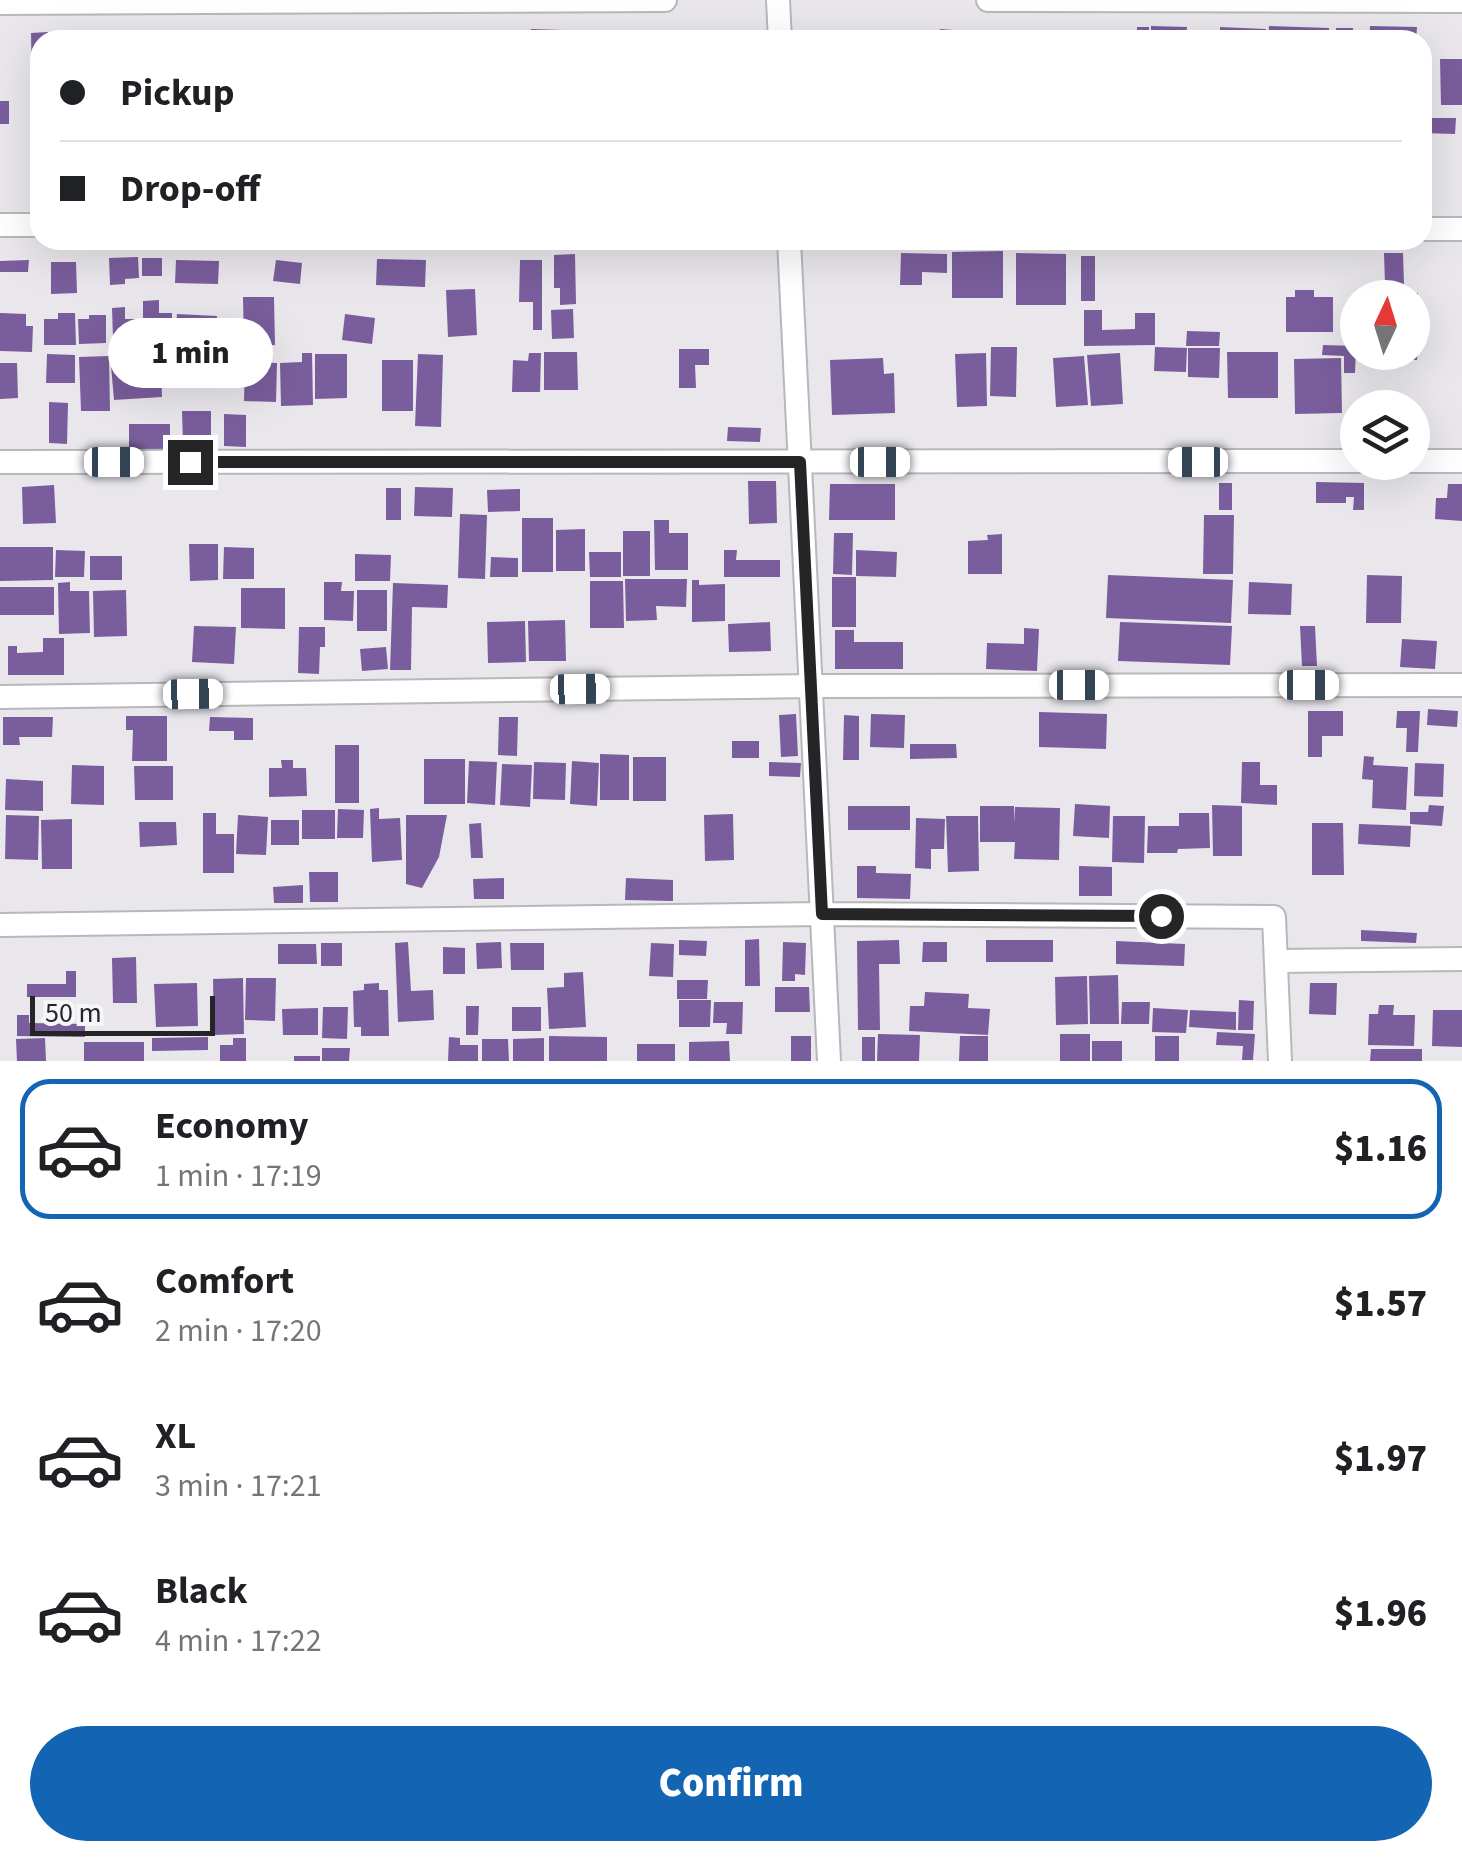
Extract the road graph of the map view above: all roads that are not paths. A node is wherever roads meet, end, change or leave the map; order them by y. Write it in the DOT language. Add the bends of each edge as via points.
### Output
graph roads {
  1 [pos="665,0"];
  2 [pos="778,0"];
  3 [pos="988,0"];
  4 [pos="1462,1"];
  5 [pos="0,3"];
  6 [pos="780,30"];
  7 [pos="0,225"];
  8 [pos="30,225"];
  9 [pos="1432,229"];
  10 [pos="1462,229"];
  11 [pos="789,250"];
  12 [pos="1340,461"];
  13 [pos="1430,461"];
  14 [pos="1462,461"];
  15 [pos="0,462"];
  16 [pos="800,462"];
  17 [pos="1462,685"];
  18 [pos="811,686"];
  19 [pos="0,697"];
  20 [pos="822,914"];
  21 [pos="0,924"];
  22 [pos="1462,958"];
  23 [pos="1276,961"];
  24 [pos="829,1061"];
  25 [pos="1280,1061"];
  1 -- 5 [label="street"];
  2 -- 6 [label="street"];
  3 -- 4 [label="street"];
  7 -- 8 [label="street"];
  9 -- 10 [label="street"];
  11 -- 16 [label="street"];
  12 -- 16 [label="street"];
  13 -- 14 [label="street"];
  15 -- 16 [label="street"];
  16 -- 18 [label="street"];
  17 -- 18 [label="street"];
  18 -- 19 [label="street"];
  18 -- 20 [label="street"];
  20 -- 21 [label="street"];
  20 -- 23 [label="street" via="1274,917"];
  20 -- 24 [label="street"];
  22 -- 23 [label="street"];
  23 -- 25 [label="street"];
}
